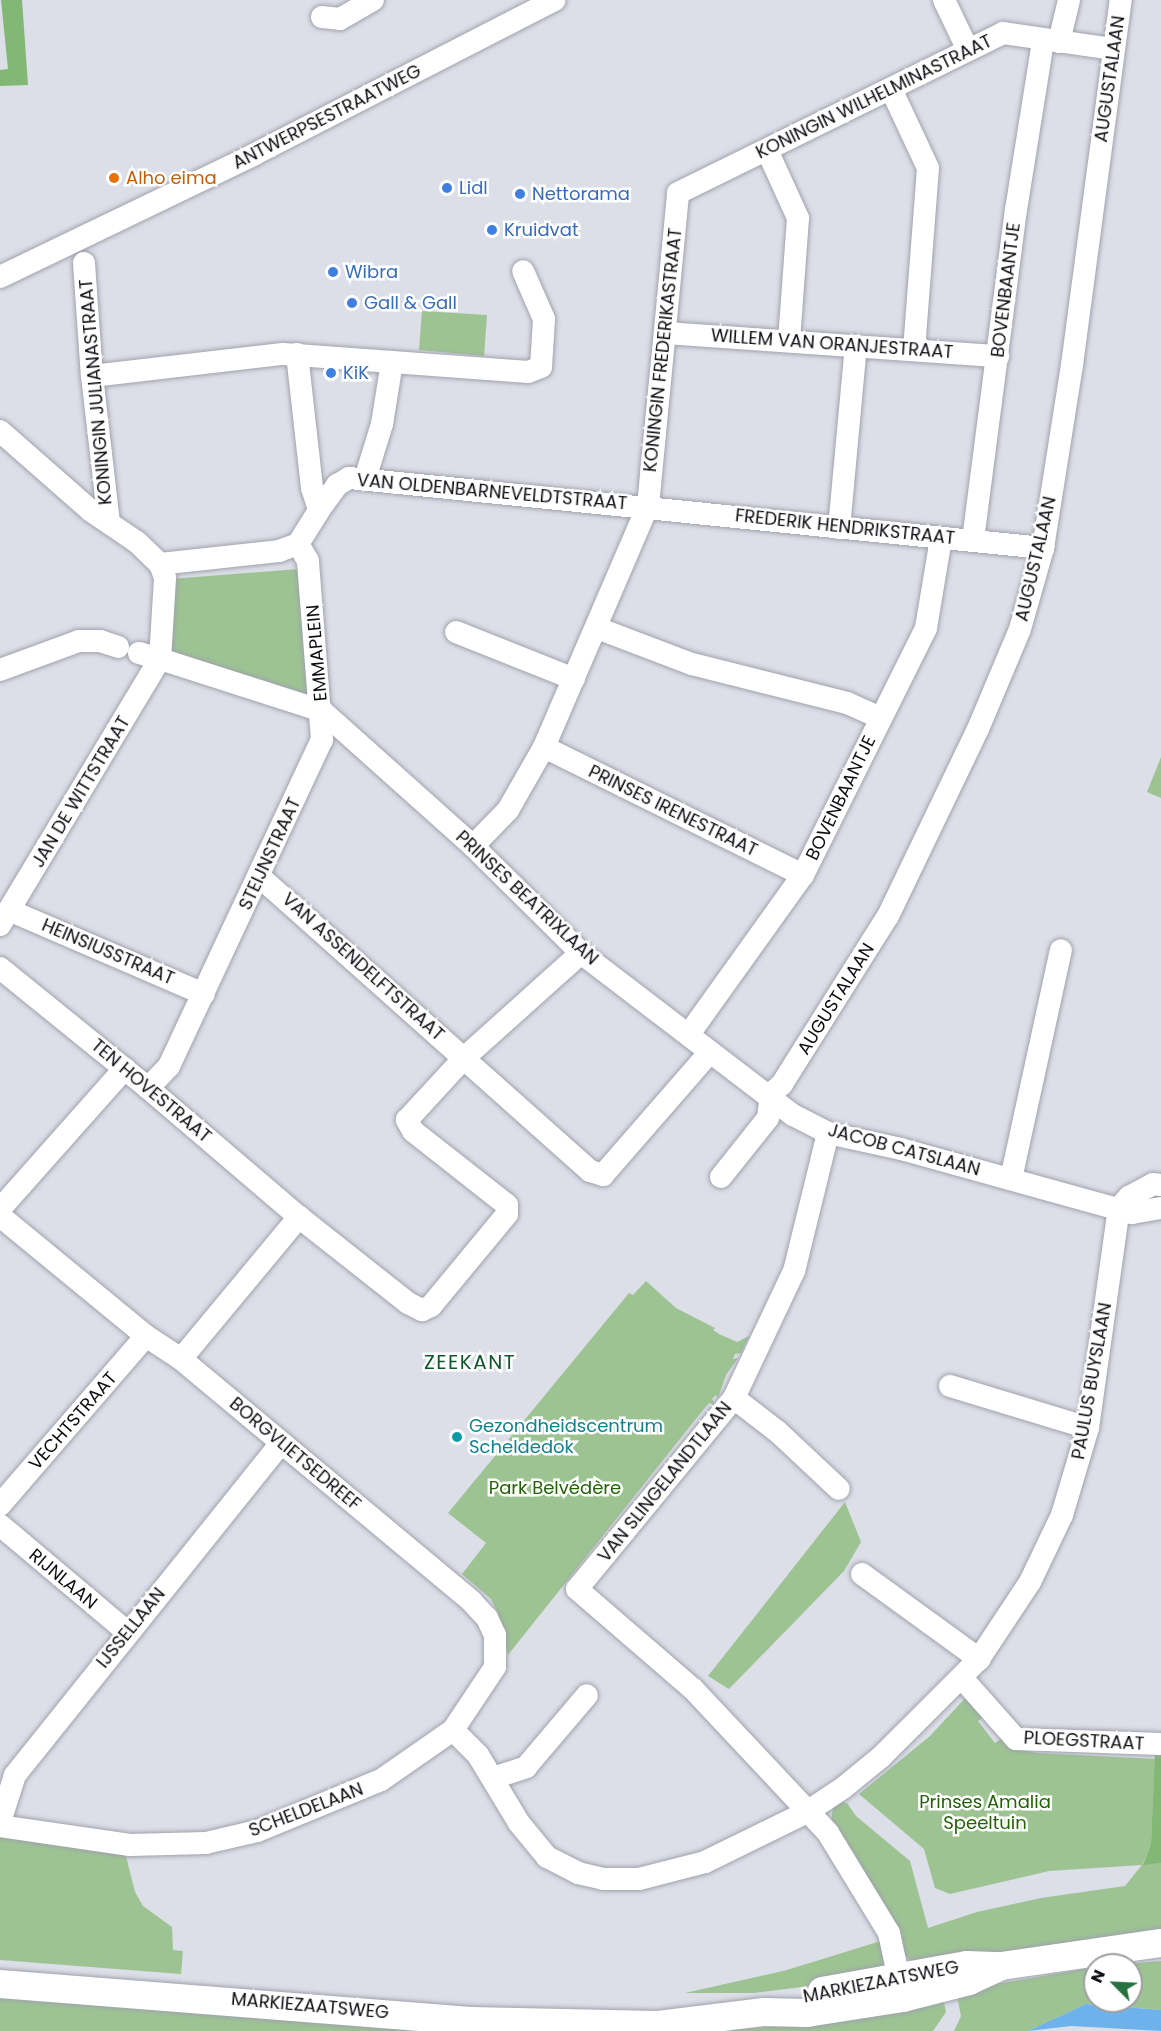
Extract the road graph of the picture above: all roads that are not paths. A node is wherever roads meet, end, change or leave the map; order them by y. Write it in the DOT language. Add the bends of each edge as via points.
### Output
graph roads {
  1 [pos="373,0"];
  2 [pos="555,0"];
  3 [pos="944,0"];
  4 [pos="1069,0"];
  5 [pos="1121,0"];
  6 [pos="518,9"];
  7 [pos="322,17"];
  8 [pos="1051,42"];
  9 [pos="1113,49"];
  10 [pos="968,50"];
  11 [pos="891,89"];
  12 [pos="767,150"];
  13 [pos="678,193"];
  14 [pos="84,263"];
  15 [pos="522,271"];
  16 [pos="0,277"];
  17 [pos="666,333"];
  18 [pos="789,341"];
  19 [pos="856,346"];
  20 [pos="914,349"];
  21 [pos="297,354"];
  22 [pos="998,356"];
  23 [pos="392,362"];
  24 [pos="92,376"];
  25 [pos="0,431"];
  26 [pos="365,479"];
  27 [pos="648,506"];
  28 [pos="319,510"];
  29 [pos="109,522"];
  30 [pos="839,528"];
  31 [pos="941,538"];
  32 [pos="973,540"];
  33 [pos="298,543"];
  34 [pos="1043,548"];
  35 [pos="160,564"];
  36 [pos="597,628"];
  37 [pos="456,632"];
  38 [pos="139,653"];
  39 [pos="0,670"];
  40 [pos="574,679"];
  41 [pos="322,711"];
  42 [pos="880,718"];
  43 [pos="544,747"];
  44 [pos="473,846"];
  45 [pos="803,875"];
  46 [pos="260,876"];
  47 [pos="5,918"];
  48 [pos="1061,950"];
  49 [pos="580,953"];
  50 [pos="0,968"];
  51 [pos="204,994"];
  52 [pos="689,1034"];
  53 [pos="710,1052"];
  54 [pos="464,1058"];
  55 [pos="125,1068"];
  56 [pos="148,1088"];
  57 [pos="771,1094"];
  58 [pos="828,1133"];
  59 [pos="721,1177"];
  60 [pos="1011,1179"];
  61 [pos="1161,1185"];
  62 [pos="1119,1208"];
  63 [pos="1161,1208"];
  64 [pos="0,1209"];
  65 [pos="0,1216"];
  66 [pos="299,1217"];
  67 [pos="146,1336"];
  68 [pos="181,1359"];
  69 [pos="950,1386"];
  70 [pos="734,1398"];
  71 [pos="1088,1428"];
  72 [pos="279,1445"];
  73 [pos="839,1489"];
  74 [pos="0,1505"];
  75 [pos="0,1525"];
  76 [pos="862,1574"];
  77 [pos="127,1632"];
  78 [pos="979,1659"];
  79 [pos="962,1678"];
  80 [pos="587,1695"];
  81 [pos="453,1730"];
  82 [pos="1161,1744"];
  83 [pos="493,1778"];
  84 [pos="807,1812"];
  85 [pos="0,1824"];
  86 [pos="1161,1943"];
  87 [pos="0,1984"];
  88 [pos="901,1987"];
  1 -- 7 [label="street" via="340,19"];
  2 -- 6 [label="street, ANTWERPSESTRAATWEG"];
  3 -- 10 [label="street"];
  4 -- 8 [label="street, BOVENBAANTJE"];
  5 -- 9 [label="street, AUGUSTALAAN"];
  6 -- 16 [label="street, ANTWERPSESTRAATWEG" via="253,155"];
  8 -- 9 [label="street, KONINGIN WILHELMINASTRAAT"];
  8 -- 10 [label="street, KONINGIN WILHELMINASTRAAT" via="1003,33"];
  8 -- 22 [label="street, BOVENBAANTJE"];
  9 -- 34 [label="street, AUGUSTALAAN" via="1072,365"];
  10 -- 11 [label="street, KONINGIN WILHELMINASTRAAT"];
  11 -- 12 [label="street, KONINGIN WILHELMINASTRAAT"];
  11 -- 20 [label="street" via="928,168"];
  12 -- 13 [label="street, KONINGIN WILHELMINASTRAAT"];
  12 -- 18 [label="street" via="798,218"];
  13 -- 17 [label="street, KONINGIN FREDERIKASTRAAT"];
  14 -- 24 [label="street, KONINGIN JULIANASTRAAT"];
  15 -- 23 [label="street" via="544,319 541,367 528,372"];
  17 -- 18 [label="street, WILLEM VAN ORANJESTRAAT"];
  17 -- 27 [label="street, KONINGIN FREDERIKASTRAAT"];
  18 -- 19 [label="street, WILLEM VAN ORANJESTRAAT"];
  19 -- 20 [label="street, WILLEM VAN ORANJESTRAAT"];
  19 -- 30 [label="street"];
  20 -- 22 [label="street, WILLEM VAN ORANJESTRAAT"];
  21 -- 23 [label="street"];
  21 -- 24 [label="street"];
  21 -- 28 [label="street" via="312,488"];
  22 -- 32 [label="street, BOVENBAANTJE"];
  23 -- 26 [label="street" via="382,424"];
  24 -- 29 [label="street, KONINGIN JULIANASTRAAT"];
  25 -- 29 [label="street" via="91,511"];
  26 -- 27 [label="street, VAN OLDENBARNEVELDTSTRAAT"];
  26 -- 28 [label="street, VAN OLDENBARNEVELDTSTRAAT" via="349,478 343,482"];
  27 -- 30 [label="street, FREDERIK HENDRIKSTRAAT"];
  27 -- 36 [label="street, KONINGIN FREDERIKASTRAAT"];
  28 -- 33 [label="street, VAN OLDENBARNEVELDTSTRAAT"];
  29 -- 35 [label="street"];
  30 -- 31 [label="street, FREDERIK HENDRIKSTRAAT"];
  31 -- 32 [label="street, FREDERIK HENDRIKSTRAAT"];
  31 -- 42 [label="street, BOVENBAANTJE" via="926,628"];
  32 -- 34 [label="street, FREDERIK HENDRIKSTRAAT"];
  33 -- 35 [label="street" via="279,551"];
  33 -- 41 [label="street, EMMAPLEIN" via="308,561"];
  34 -- 57 [label="street, AUGUSTALAAN" via="1020,629 978,729 888,916 782,1084"];
  35 -- 38 [label="street" via="165,578"];
  36 -- 40 [label="street, KONINGIN FREDERIKASTRAAT"];
  36 -- 42 [label="street" via="692,664 847,704"];
  37 -- 40 [label="street"];
  38 -- 39 [label="street, EMMAPLEIN" via="100,641 79,641"];
  38 -- 41 [label="street, EMMAPLEIN"];
  38 -- 47 [label="street, JAN DE WITTSTRAAT"];
  40 -- 43 [label="street, KONINGIN FREDERIKASTRAAT"];
  41 -- 44 [label="street, PRINSES BEATRIXLAAN"];
  41 -- 46 [label="street, STEIJNSTRAAT" via="322,740"];
  42 -- 45 [label="street, BOVENBAANTJE"];
  43 -- 44 [label="street, KONINGIN FREDERIKASTRAAT" via="508,810"];
  43 -- 45 [label="street, PRINSES IRENESTRAAT"];
  44 -- 49 [label="street, PRINSES BEATRIXLAAN"];
  45 -- 52 [label="street, BOVENBAANTJE"];
  46 -- 51 [label="street, STEIJNSTRAAT"];
  46 -- 54 [label="street, VAN ASSENDELFTSTRAAT"];
  47 -- 51 [label="street, HEINSIUSSTRAAT"];
  48 -- 60 [label="street"];
  49 -- 52 [label="street, PRINSES BEATRIXLAAN"];
  49 -- 54 [label="street"];
  50 -- 55 [label="street, TEN HOVESTRAAT"];
  51 -- 56 [label="street, STEIJNSTRAAT" via="169,1066"];
  52 -- 53 [label="street, PRINSES BEATRIXLAAN"];
  53 -- 54 [label="street, VAN ASSENDELFTSTRAAT" via="603,1175 590,1171"];
  53 -- 57 [label="street, PRINSES BEATRIXLAAN"];
  54 -- 66 [label="street, TEN HOVESTRAAT" via="407,1120 413,1131 507,1205 507,1214 431,1306 422,1310 408,1303"];
  55 -- 56 [label="street, TEN HOVESTRAAT"];
  55 -- 64 [label="street"];
  56 -- 66 [label="street, TEN HOVESTRAAT"];
  57 -- 58 [label="street, JACOB CATSLAAN" via="794,1115"];
  57 -- 59 [label="street" via="768,1118"];
  58 -- 60 [label="street, JACOB CATSLAAN"];
  58 -- 70 [label="street, VAN SLINGELANDTLAAN" via="794,1271"];
  60 -- 62 [label="street, JACOB CATSLAAN"];
  61 -- 62 [label="street" via="1153,1184 1129,1197"];
  62 -- 63 [label="street, JACOB CATSLAAN" via="1132,1213"];
  62 -- 71 [label="street, PAULUS BUYSLAAN"];
  65 -- 67 [label="street, BORGVLIETSEDREEF"];
  66 -- 68 [label="street"];
  67 -- 68 [label="street, BORGVLIETSEDREEF"];
  67 -- 74 [label="street, VECHTSTRAAT"];
  68 -- 72 [label="street, BORGVLIETSEDREEF"];
  69 -- 71 [label="street"];
  70 -- 73 [label="street" via="778,1432"];
  70 -- 84 [label="street, VAN SLINGELANDTLAAN" via="577,1589 693,1689"];
  71 -- 78 [label="street, PAULUS BUYSLAAN" via="1062,1515 1030,1582"];
  72 -- 77 [label="street, IJSSELLAAN"];
  72 -- 81 [label="street, BORGVLIETSEDREEF" via="487,1618 495,1635 495,1667"];
  75 -- 77 [label="street, RIJNLAAN"];
  76 -- 78 [label="street"];
  77 -- 85 [label="street, IJSSELLAAN" via="15,1775"];
  78 -- 79 [label="street, PAULUS BUYSLAAN"];
  79 -- 82 [label="street, PLOEGSTRAAT" via="1016,1739"];
  79 -- 84 [label="street, PAULUS BUYSLAAN" via="882,1757"];
  80 -- 83 [label="street" via="526,1767"];
  81 -- 83 [label="street, PAULUS BUYSLAAN" via="478,1755"];
  81 -- 85 [label="street, SCHELDELAAN" via="381,1780 257,1831 206,1843 129,1845"];
  83 -- 84 [label="street, PAULUS BUYSLAAN" via="519,1824 547,1857 578,1873 603,1879 639,1879 705,1862"];
  84 -- 88 [label="street" via="828,1833 889,1933"];
  86 -- 88 [label="main road, MARKIEZAATSWEG" via="1000,1966 967,1965"];
  87 -- 88 [label="main road, MARKIEZAATSWEG" via="471,2021 658,2025 764,2012 802,1995"];
}
